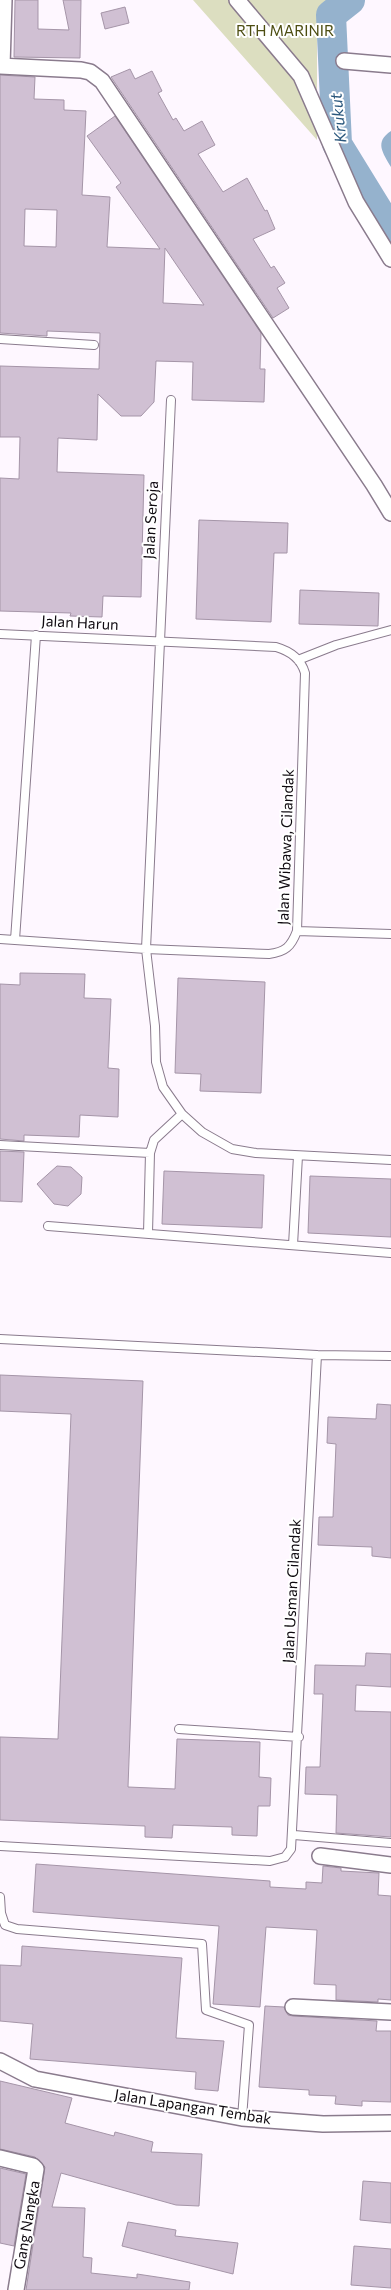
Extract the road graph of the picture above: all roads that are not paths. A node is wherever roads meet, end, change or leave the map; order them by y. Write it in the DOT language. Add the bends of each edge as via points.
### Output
graph roads {
  1 [pos="4,0"];
  2 [pos="236,0"];
  3 [pos="344,61"];
  4 [pos="391,65"];
  5 [pos="1,66"];
  6 [pos="391,259"];
  7 [pos="0,339"];
  8 [pos="94,344"];
  9 [pos="171,400"];
  10 [pos="391,513"];
  11 [pos="391,630"];
  12 [pos="0,634"];
  13 [pos="36,635"];
  14 [pos="159,641"];
  15 [pos="298,660"];
  16 [pos="297,931"];
  17 [pos="391,934"];
  18 [pos="0,939"];
  19 [pos="15,940"];
  20 [pos="146,949"];
  21 [pos="182,1114"];
  22 [pos="0,1145"];
  23 [pos="150,1153"];
  24 [pos="298,1156"];
  25 [pos="391,1160"];
  26 [pos="48,1226"];
  27 [pos="148,1234"];
  28 [pos="293,1245"];
  29 [pos="391,1253"];
  30 [pos="0,1339"];
  31 [pos="317,1355"];
  32 [pos="391,1356"];
  33 [pos="179,1729"];
  34 [pos="299,1737"];
  35 [pos="294,1835"];
  36 [pos="391,1843"];
  37 [pos="0,1846"];
  38 [pos="320,1856"];
  39 [pos="391,1865"];
  40 [pos="0,1897"];
  41 [pos="293,2008"];
  42 [pos="391,2012"];
  43 [pos="0,2062"];
  44 [pos="242,2118"];
  45 [pos="391,2123"];
  46 [pos="0,2158"];
  47 [pos="16,2290"];
  1 -- 5 [label="street"];
  2 -- 6 [label="street" via="301,76 356,202"];
  3 -- 4 [label="street"];
  5 -- 10 [label="street" via="81,70 90,72 102,82"];
  7 -- 8 [label="lane"];
  9 -- 14 [label="lane, Jalan Seroja"];
  11 -- 15 [label="lane" via="336,644"];
  12 -- 13 [label="lane, Jalan Harun"];
  13 -- 14 [label="lane, Jalan Harun"];
  13 -- 19 [label="lane"];
  14 -- 15 [label="lane" via="276,647"];
  14 -- 20 [label="lane, Jalan Seroja"];
  15 -- 16 [label="lane, Jalan Wibawa, Cilandak" via="305,673"];
  16 -- 17 [label="lane"];
  16 -- 20 [label="lane, Jalan Wibawa, Cilandak" via="289,948 281,953"];
  18 -- 19 [label="lane, Jalan Wibawa, Cilandak"];
  19 -- 20 [label="lane, Jalan Wibawa, Cilandak"];
  20 -- 21 [label="lane, Jalan Seroja" via="156,1062 164,1087"];
  21 -- 23 [label="lane" via="154,1140"];
  21 -- 24 [label="lane, Jalan Seroja" via="202,1132 232,1149"];
  22 -- 23 [label="lane"];
  23 -- 27 [label="lane"];
  24 -- 25 [label="lane, Jalan Seroja"];
  24 -- 28 [label="lane"];
  26 -- 27 [label="lane"];
  27 -- 28 [label="lane"];
  28 -- 29 [label="lane"];
  30 -- 31 [label="lane"];
  31 -- 32 [label="lane"];
  31 -- 34 [label="lane, Jalan Usman Cilandak"];
  33 -- 34 [label="lane"];
  34 -- 35 [label="lane, Jalan Usman Cilandak"];
  35 -- 36 [label="lane"];
  35 -- 37 [label="lane, Jalan Usman Cilandak" via="291,1849 284,1857 270,1861"];
  38 -- 39 [label="street"];
  40 -- 44 [label="lane" via="5,1925 17,1929 202,1944 206,2010 249,2025"];
  41 -- 42 [label="street"];
  43 -- 44 [label="street, Jalan Lapangan Tembak" via="35,2079"];
  44 -- 45 [label="street, Jalan Lapangan Tembak" via="323,2124"];
  46 -- 47 [label="street, Gang Nangka" via="36,2169"];
}
